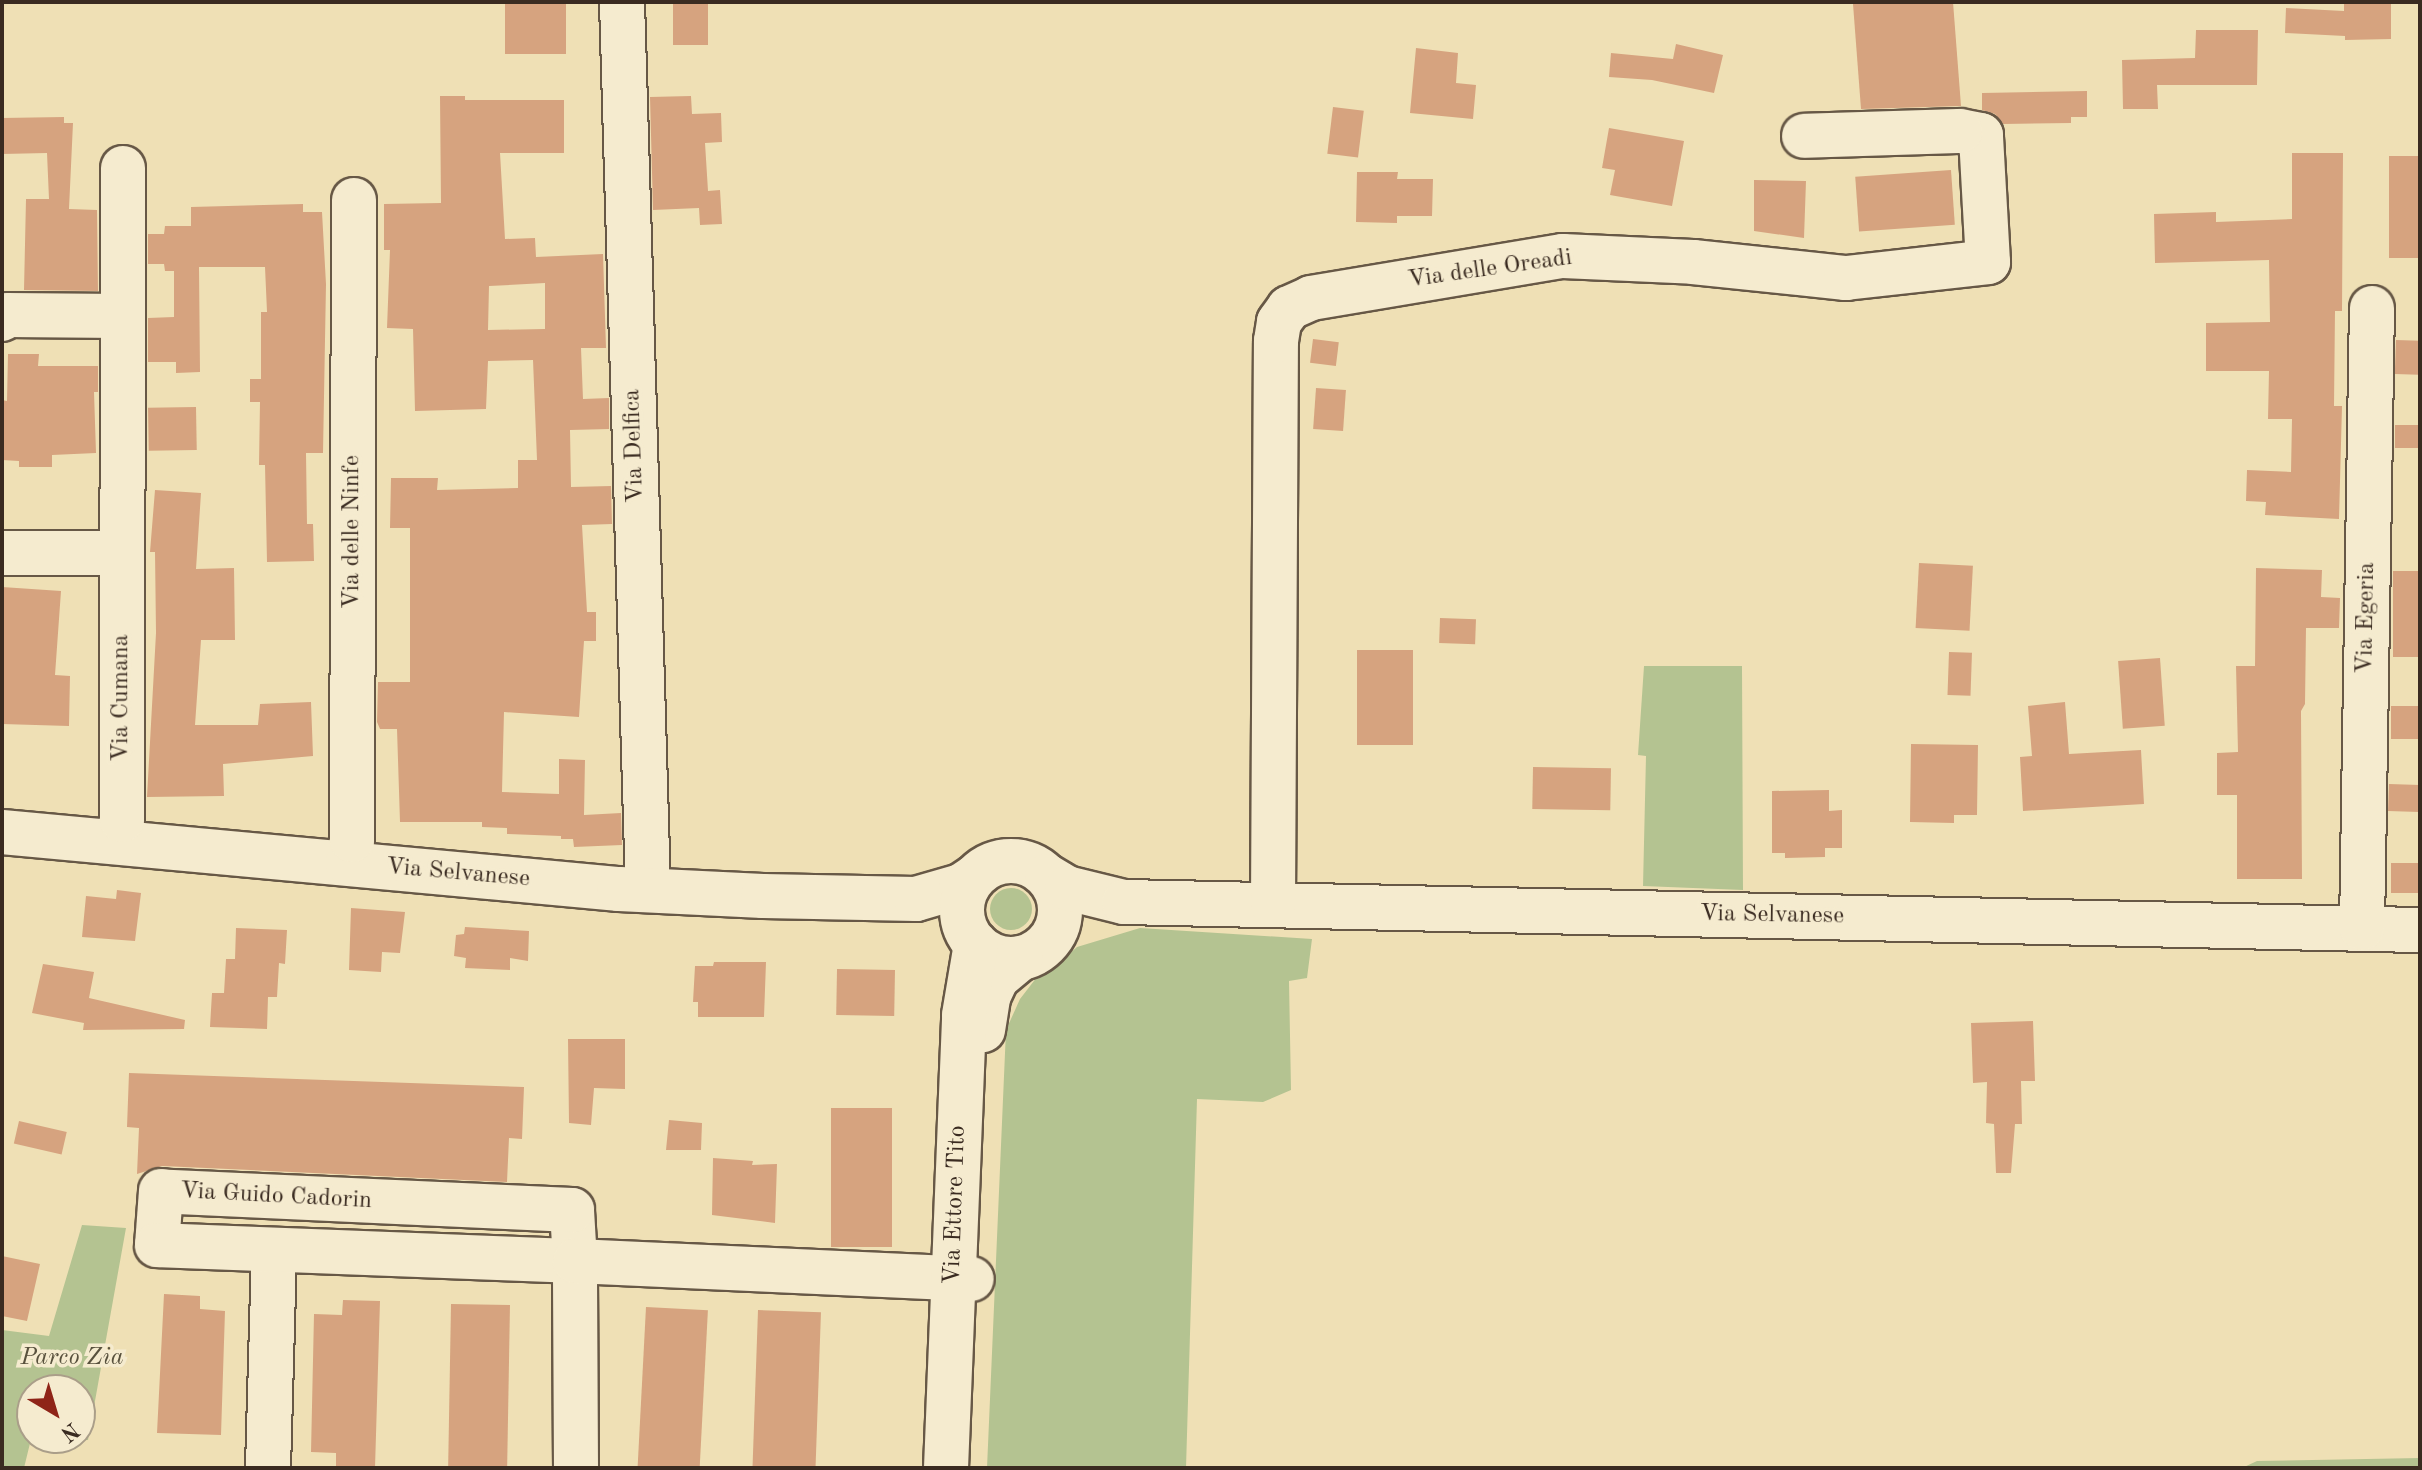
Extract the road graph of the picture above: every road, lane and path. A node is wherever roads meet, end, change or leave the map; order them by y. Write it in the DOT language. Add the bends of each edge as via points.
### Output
graph roads {
  1 [pos="622,2"];
  2 [pos="1804,136"];
  3 [pos="123,168"];
  4 [pos="354,200"];
  5 [pos="2372,308"];
  6 [pos="122,316"];
  7 [pos="2,319"];
  8 [pos="2,553"];
  9 [pos="122,553"];
  10 [pos="2,832"];
  11 [pos="118,842"];
  12 [pos="348,863"];
  13 [pos="1047,876"];
  14 [pos="648,890"];
  15 [pos="1124,902"];
  16 [pos="1273,905"];
  17 [pos="970,914"];
  18 [pos="2362,928"];
  19 [pos="2420,930"];
  20 [pos="1037,946"];
  21 [pos="274,1250"];
  22 [pos="575,1261"];
  23 [pos="963,1279"];
  24 [pos="268,1468"];
  25 [pos="576,1468"];
  26 [pos="946,1468"];
  27 [pos="966,1468"];
  1 -- 14 [label="street, Via Delfica"];
  2 -- 16 [label="street, Via delle Oreadi" via="1960,131 1981,135 1988,262 1846,278 1693,262 1563,256 1311,298 1289,308 1279,322"];
  3 -- 6 [label="street, Via Cumana"];
  4 -- 12 [label="street, Via delle Ninfe"];
  5 -- 18 [label="street, Via Egeria"];
  6 -- 7 [label="street"];
  6 -- 9 [label="street, Via Cumana"];
  8 -- 9 [label="street"];
  9 -- 11 [label="street, Via Cumana"];
  10 -- 11 [label="street, Via Selvanese"];
  11 -- 12 [label="street, Via Selvanese"];
  12 -- 14 [label="street, Via Selvanese"];
  13 -- 15 [label="street, Via Selvanese" via="1067,888"];
  13 -- 17 [label="street" via="1023,862 983,869"];
  13 -- 20 [label="street" via="1059,898 1058,923"];
  14 -- 17 [label="street, Via Selvanese" via="916,899 961,886"];
  15 -- 16 [label="street, Via Selvanese"];
  15 -- 20 [label="street, Via Selvanese" via="1073,918"];
  16 -- 18 [label="street, Via Selvanese"];
  17 -- 20 [label="street" via="989,954"];
  17 -- 23 [label="street, Via Ettore Tito" via="964,1015"];
  18 -- 19 [label="street, Via Selvanese"];
  20 -- 23 [label="street, Via Ettore Tito" via="997,978 988,997"];
  21 -- 22 [label="street, Via Guido Cadorin"];
  21 -- 22 [label="street, Via Guido Cadorin" via="157,1245 161,1191 572,1210"];
  21 -- 24 [label="street"];
  22 -- 23 [label="street, Via Guido Cadorin"];
  22 -- 25 [label="street, Via Guido Cadorin"];
  23 -- 26 [label="street, Via Ettore Tito"];
  23 -- 27 [label="street, Via Ettore Tito"];
}
